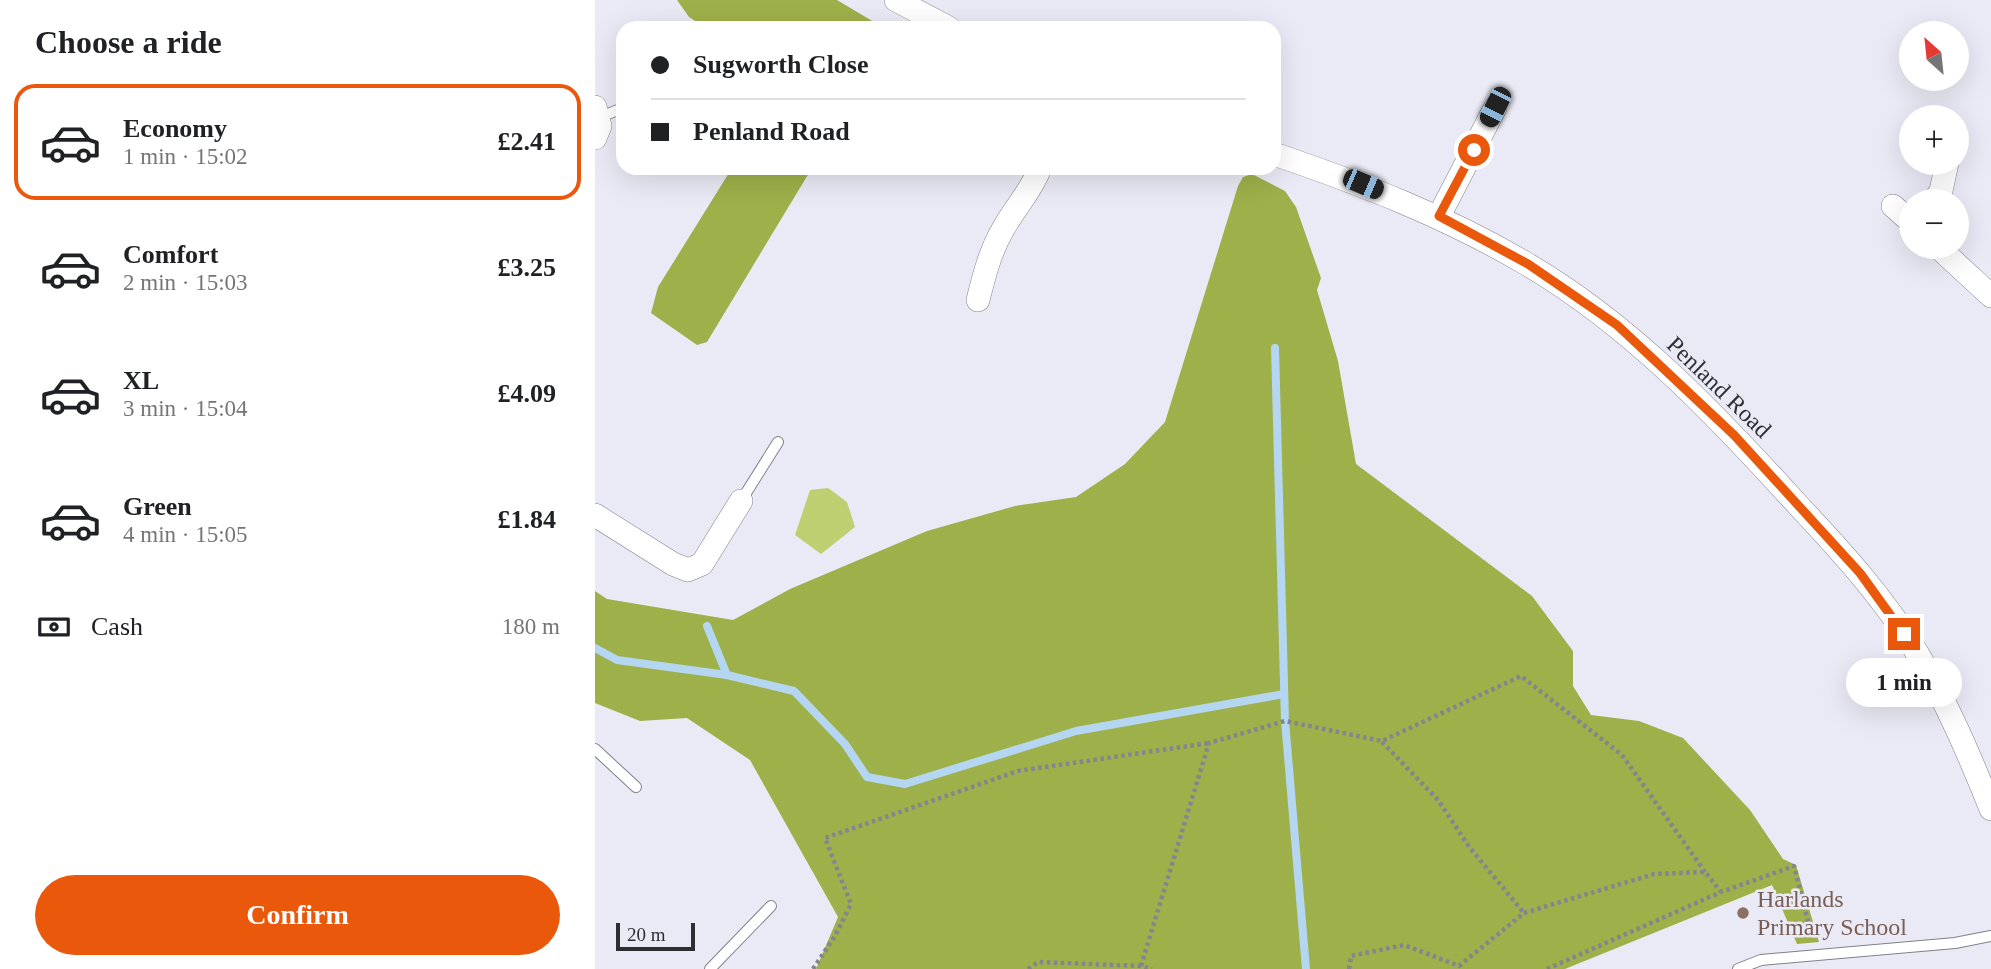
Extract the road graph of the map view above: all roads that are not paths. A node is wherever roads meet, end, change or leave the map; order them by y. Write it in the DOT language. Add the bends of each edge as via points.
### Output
graph roads {
  1 [pos="896,0"];
  2 [pos="936,21"];
  3 [pos="1495,107"];
  4 [pos="616,112"];
  5 [pos="597,121"];
  6 [pos="1281,156"];
  7 [pos="1037,175"];
  8 [pos="1893,206"];
  9 [pos="1899,211"];
  10 [pos="1439,216"];
  11 [pos="1951,259"];
  12 [pos="1991,296"];
  13 [pos="978,300"];
  14 [pos="778,442"];
  15 [pos="741,501"];
  16 [pos="595,515"];
  17 [pos="595,749"];
  18 [pos="636,787"];
  19 [pos="1991,809"];
  20 [pos="771,906"];
  21 [pos="1991,936"];
  22 [pos="710,969"];
  23 [pos="1738,969"];
  1 -- 2 [label="street"];
  3 -- 10 [label="street"];
  4 -- 5 [label="lane"];
  6 -- 10 [label="street, Penland Road"];
  7 -- 13 [label="street" via="1002,231"];
  8 -- 9 [label="street"];
  10 -- 19 [label="street, Penland Road" via="1528,264 1617,325 1734,435 1860,573 1919,654"];
  11 -- 12 [label="street"];
  14 -- 15 [label="lane"];
  15 -- 16 [label="street" via="702,564 688,570"];
  17 -- 18 [label="lane"];
  20 -- 22 [label="lane"];
  21 -- 23 [label="lane" via="1761,960"];
}
